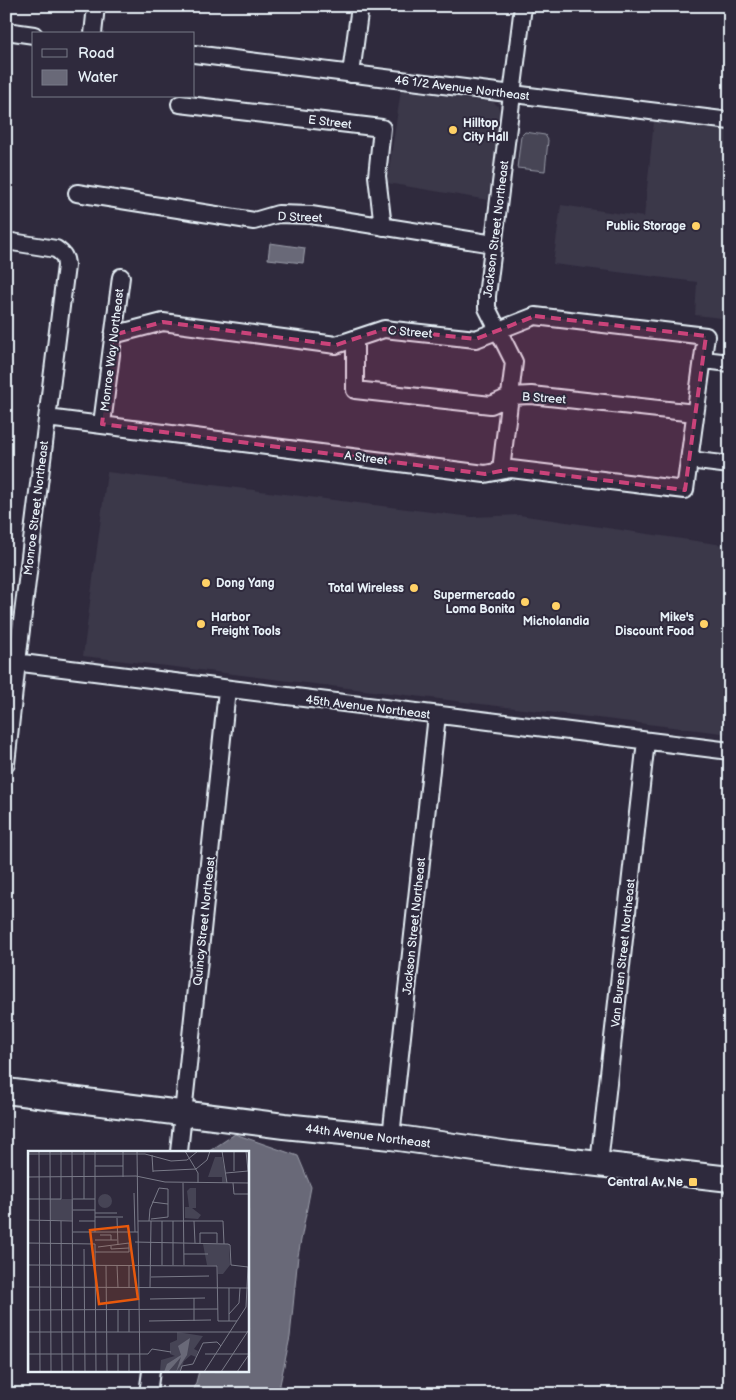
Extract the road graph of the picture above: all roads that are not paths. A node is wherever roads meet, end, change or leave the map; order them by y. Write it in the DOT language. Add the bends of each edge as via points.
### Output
graph roads {
  1 [pos="96,6"];
  2 [pos="360,6"];
  3 [pos="523,6"];
  4 [pos="6,31"];
  5 [pos="93,32"];
  6 [pos="32,35"];
  7 [pos="195,54"];
  8 [pos="351,74"];
  9 [pos="511,95"];
  10 [pos="180,104"];
  11 [pos="730,121"];
  12 [pos="77,194"];
  13 [pos="383,227"];
  14 [pos="6,242"];
  15 [pos="494,244"];
  16 [pos="121,277"];
  17 [pos="498,331"];
  18 [pos="114,335"];
  19 [pos="355,339"];
  20 [pos="704,360"];
  21 [pos="730,363"];
  22 [pos="511,396"];
  23 [pos="695,414"];
  24 [pos="47,418"];
  25 [pos="102,424"];
  26 [pos="689,460"];
  27 [pos="730,465"];
  28 [pos="501,470"];
  29 [pos="12,662"];
  30 [pos="227,690"];
  31 [pos="437,716"];
  32 [pos="646,741"];
  33 [pos="730,751"];
  34 [pos="6,764"];
  35 [pos="6,1091"];
  36 [pos="184,1114"];
  37 [pos="391,1137"];
  38 [pos="179,1151"];
  39 [pos="599,1164"];
  40 [pos="730,1179"];
  41 [pos="151,1372"];
  42 [pos="148,1394"];
  1 -- 5 [label="street"];
  2 -- 8 [label="street"];
  3 -- 9 [label="street, Jackson Street Northeast"];
  4 -- 6 [label="street"];
  7 -- 8 [label="street, 46 1/2 Avenue Northeast"];
  8 -- 9 [label="street, 46 1/2 Avenue Northeast"];
  9 -- 11 [label="street, 46 1/2 Avenue Northeast"];
  9 -- 15 [label="street, Jackson Street Northeast"];
  10 -- 13 [label="street, E Street" via="382,128 377,176"];
  12 -- 13 [label="street, D Street" via="254,221 278,214 311,215"];
  13 -- 15 [label="street, D Street"];
  14 -- 24 [label="street, Monroe Street Northeast" via="50,247 66,259"];
  15 -- 17 [label="street, Jackson Street Northeast" via="487,308"];
  16 -- 18 [label="street, Monroe Way Northeast"];
  17 -- 19 [label="street, C Street" via="476,339 384,329"];
  17 -- 20 [label="street, C Street" via="535,316 706,336"];
  17 -- 22 [label="street, Jackson Street Northeast" via="514,362"];
  18 -- 19 [label="street, C Street" via="163,322 336,345"];
  18 -- 25 [label="street, Monroe Way Northeast"];
  19 -- 22 [label="street, B Street" via="355,390 491,405"];
  20 -- 21 [label="street"];
  20 -- 23 [label="street"];
  22 -- 23 [label="street, B Street" via="531,395"];
  22 -- 28 [label="street, Jackson Street Northeast"];
  23 -- 26 [label="street"];
  24 -- 25 [label="street, A Street"];
  24 -- 29 [label="street, Monroe Street Northeast"];
  25 -- 28 [label="street, A Street" via="485,474"];
  26 -- 27 [label="street"];
  26 -- 28 [label="street, A Street" via="685,490"];
  29 -- 30 [label="street, 45th Avenue Northeast"];
  29 -- 34 [label="street, Monroe Street Northeast"];
  30 -- 31 [label="street, 45th Avenue Northeast"];
  30 -- 36 [label="street, Quincy Street Northeast"];
  31 -- 32 [label="street, 45th Avenue Northeast"];
  31 -- 37 [label="street, Jackson Street Northeast"];
  32 -- 33 [label="street, 45th Avenue Northeast"];
  32 -- 39 [label="street, Van Buren Street Northeast"];
  35 -- 36 [label="street, 44th Avenue Northeast"];
  36 -- 37 [label="street, 44th Avenue Northeast"];
  36 -- 38 [label="street, Quincy Street Northeast"];
  37 -- 39 [label="street, 44th Avenue Northeast"];
  39 -- 40 [label="street, 44th Avenue Northeast"];
  41 -- 42 [label="street"];
}
